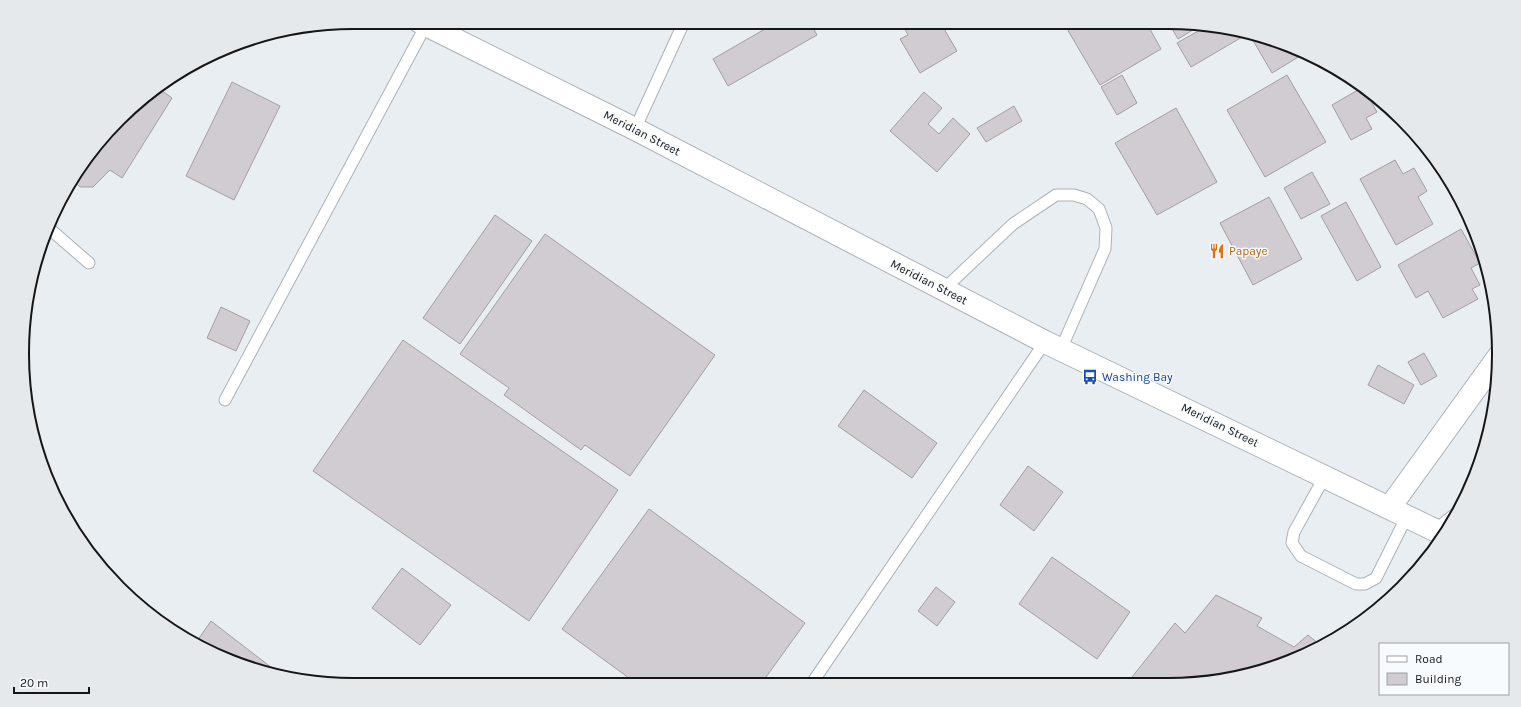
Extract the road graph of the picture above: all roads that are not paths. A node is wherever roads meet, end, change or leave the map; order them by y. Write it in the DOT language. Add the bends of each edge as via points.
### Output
graph roads {
  1 [pos="419,29"];
  2 [pos="432,29"];
  3 [pos="681,29"];
  4 [pos="635,129"];
  5 [pos="53,232"];
  6 [pos="88,262"];
  7 [pos="944,289"];
  8 [pos="1053,345"];
  9 [pos="1491,368"];
  10 [pos="225,400"];
  11 [pos="1325,476"];
  12 [pos="1399,511"];
  13 [pos="1439,532"];
  14 [pos="816,678"];
  1 -- 10 [label="lane"];
  2 -- 4 [label="main road, Meridian Street"];
  3 -- 4 [label="lane"];
  4 -- 7 [label="main road, Meridian Street"];
  5 -- 6 [label="lane"];
  7 -- 8 [label="main road, Meridian Street"];
  7 -- 8 [label="lane" via="1013,224 1056,195 1074,195 1087,199 1099,209 1106,228 1105,249"];
  8 -- 11 [label="main road, Meridian Street"];
  8 -- 14 [label="lane"];
  9 -- 12 [label="main road"];
  11 -- 12 [label="main road, Meridian Street"];
  11 -- 12 [label="lane" via="1294,532 1292,543 1301,556 1356,584 1365,584 1376,578"];
  12 -- 13 [label="main road, Meridian Street"];
}
